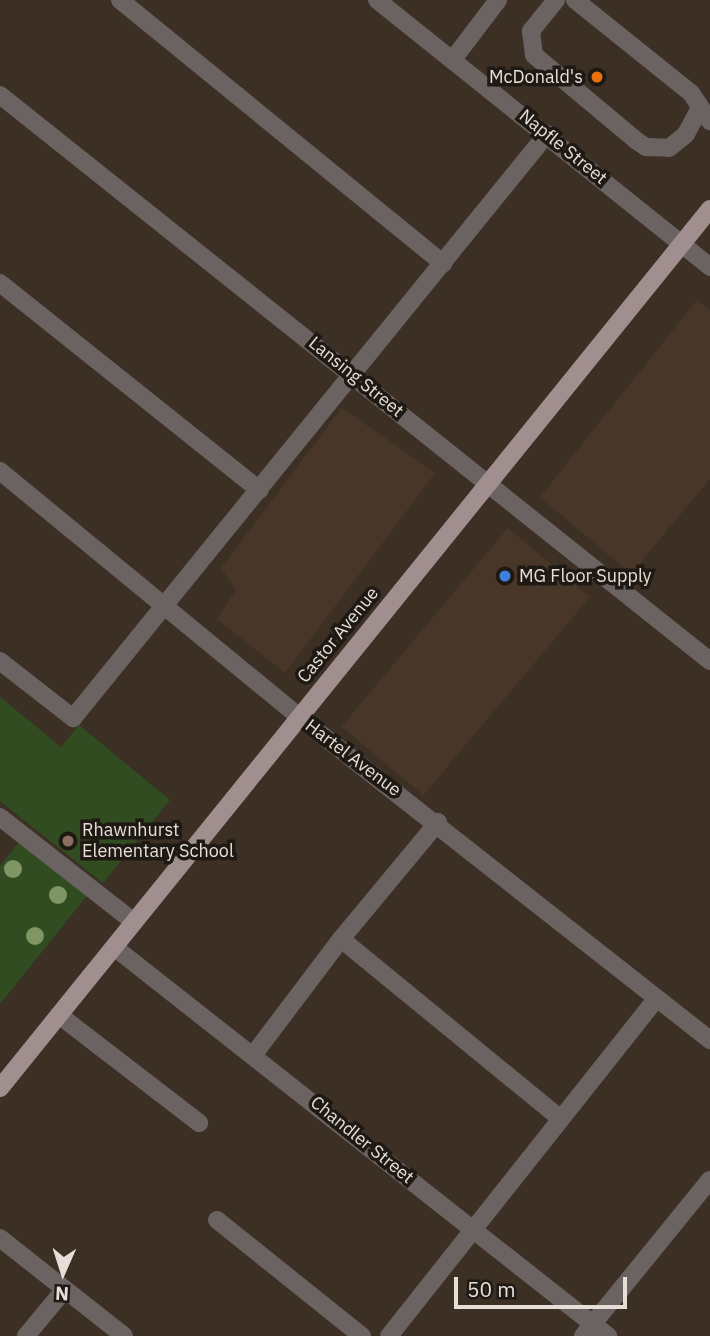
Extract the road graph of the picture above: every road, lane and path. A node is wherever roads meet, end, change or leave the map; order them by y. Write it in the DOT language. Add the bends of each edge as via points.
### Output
graph roads {
  1 [pos="120,0"];
  2 [pos="498,0"];
  3 [pos="556,0"];
  4 [pos="575,0"];
  5 [pos="384,2"];
  6 [pos="454,58"];
  7 [pos="0,95"];
  8 [pos="705,116"];
  9 [pos="547,134"];
  10 [pos="710,209"];
  11 [pos="682,244"];
  12 [pos="443,263"];
  13 [pos="710,267"];
  14 [pos="0,283"];
  15 [pos="354,373"];
  16 [pos="0,471"];
  17 [pos="487,484"];
  18 [pos="259,490"];
  19 [pos="166,604"];
  20 [pos="0,661"];
  21 [pos="710,661"];
  22 [pos="299,717"];
  23 [pos="0,817"];
  24 [pos="438,822"];
  25 [pos="134,922"];
  26 [pos="341,939"];
  27 [pos="114,947"];
  28 [pos="657,998"];
  29 [pos="59,1015"];
  30 [pos="710,1040"];
  31 [pos="254,1054"];
  32 [pos="0,1088"];
  33 [pos="561,1119"];
  34 [pos="199,1123"];
  35 [pos="710,1180"];
  36 [pos="217,1220"];
  37 [pos="474,1229"];
  38 [pos="0,1238"];
  39 [pos="65,1289"];
  40 [pos="588,1330"];
  41 [pos="26,1336"];
  42 [pos="124,1336"];
  43 [pos="362,1336"];
  44 [pos="389,1336"];
  45 [pos="608,1336"];
  1 -- 12 [label="street"];
  2 -- 6 [label="street"];
  3 -- 8 [label="street" via="531,31 534,55 637,141 646,147 669,148"];
  4 -- 8 [label="street" via="691,93"];
  5 -- 6 [label="street, Napfle Street"];
  6 -- 9 [label="street, Napfle Street"];
  7 -- 15 [label="street, Lansing Street"];
  9 -- 11 [label="street, Napfle Street"];
  9 -- 12 [label="street"];
  10 -- 11 [label="main road, Castor Avenue"];
  11 -- 13 [label="street, Napfle Street"];
  11 -- 17 [label="main road, Castor Avenue"];
  12 -- 15 [label="street"];
  14 -- 18 [label="street"];
  15 -- 17 [label="street, Lansing Street"];
  15 -- 18 [label="street"];
  16 -- 19 [label="street, Hartel Avenue"];
  17 -- 21 [label="street, Lansing Street"];
  17 -- 22 [label="main road, Castor Avenue"];
  18 -- 19 [label="street"];
  19 -- 20 [label="street" via="73,718"];
  19 -- 22 [label="street, Hartel Avenue"];
  22 -- 24 [label="street, Hartel Avenue"];
  22 -- 25 [label="main road, Castor Avenue"];
  23 -- 25 [label="street"];
  24 -- 26 [label="street"];
  24 -- 28 [label="street, Hartel Avenue"];
  25 -- 27 [label="main road, Castor Avenue"];
  26 -- 31 [label="street"];
  26 -- 33 [label="street"];
  27 -- 29 [label="main road, Castor Avenue"];
  27 -- 31 [label="street, Chandler Street"];
  28 -- 30 [label="street, Hartel Avenue"];
  28 -- 33 [label="street"];
  29 -- 32 [label="main road, Castor Avenue"];
  29 -- 34 [label="street"];
  31 -- 37 [label="street, Chandler Street"];
  33 -- 37 [label="street"];
  35 -- 40 [label="street"];
  36 -- 43 [label="street"];
  37 -- 40 [label="street, Chandler Street"];
  37 -- 44 [label="street"];
  38 -- 39 [label="street"];
  39 -- 41 [label="street"];
  39 -- 42 [label="street"];
  40 -- 45 [label="street, Chandler Street"];
}
